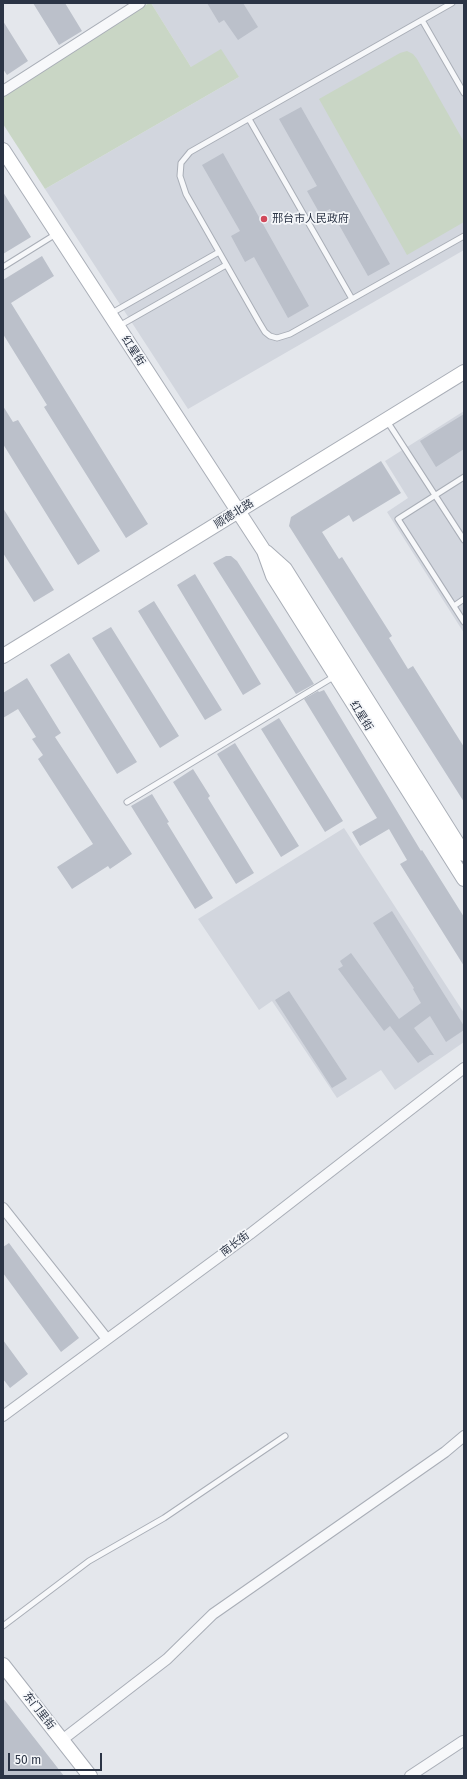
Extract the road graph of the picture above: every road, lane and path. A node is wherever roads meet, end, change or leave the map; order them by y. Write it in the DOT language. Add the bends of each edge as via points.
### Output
graph roads {
  1 [pos="140,3"];
  2 [pos="452,3"];
  3 [pos="422,20"];
  4 [pos="3,91"];
  5 [pos="464,93"];
  6 [pos="249,119"];
  7 [pos="3,150"];
  8 [pos="57,233"];
  9 [pos="464,236"];
  10 [pos="219,252"];
  11 [pos="226,265"];
  12 [pos="3,267"];
  13 [pos="352,299"];
  14 [pos="110,314"];
  15 [pos="118,327"];
  16 [pos="464,372"];
  17 [pos="386,420"];
  18 [pos="464,477"];
  19 [pos="435,496"];
  20 [pos="238,511"];
  21 [pos="464,540"];
  22 [pos="264,551"];
  23 [pos="464,599"];
  24 [pos="454,606"];
  25 [pos="464,622"];
  26 [pos="3,656"];
  27 [pos="336,675"];
  28 [pos="128,802"];
  29 [pos="464,854"];
  30 [pos="464,879"];
  31 [pos="464,1068"];
  32 [pos="3,1208"];
  33 [pos="107,1339"];
  34 [pos="3,1416"];
  35 [pos="285,1436"];
  36 [pos="464,1436"];
  37 [pos="3,1626"];
  38 [pos="3,1665"];
  39 [pos="62,1740"];
  40 [pos="463,1741"];
  41 [pos="90,1776"];
  42 [pos="410,1776"];
  1 -- 4 [label="street"];
  2 -- 3 [label="lane"];
  3 -- 5 [label="lane"];
  3 -- 6 [label="lane"];
  6 -- 10 [label="lane" via="190,152 181,163 180,176 186,194"];
  6 -- 13 [label="lane"];
  7 -- 8 [label="street, 红星街"];
  8 -- 12 [label="lane"];
  8 -- 14 [label="street, 红星街"];
  9 -- 13 [label="lane"];
  10 -- 11 [label="lane"];
  10 -- 14 [label="lane"];
  11 -- 13 [label="lane" via="265,332 277,338 290,334"];
  11 -- 15 [label="lane"];
  14 -- 15 [label="street, 红星街"];
  15 -- 20 [label="street, 红星街"];
  16 -- 17 [label="street, 顺德北路"];
  17 -- 19 [label="lane"];
  17 -- 20 [label="street, 顺德北路"];
  18 -- 19 [label="lane"];
  19 -- 21 [label="lane"];
  19 -- 24 [label="lane" via="398,519"];
  20 -- 22 [label="street, 红星街"];
  20 -- 26 [label="street, 顺德北路"];
  22 -- 27 [label="street, 红星街" via="273,576"];
  22 -- 29 [label="street, 红星街" via="285,569"];
  23 -- 24 [label="lane"];
  24 -- 25 [label="lane"];
  27 -- 28 [label="lane"];
  27 -- 30 [label="street, 红星街"];
  31 -- 33 [label="street, 南长街" via="250,1234"];
  32 -- 33 [label="street"];
  33 -- 34 [label="street, 南长街"];
  35 -- 37 [label="lane" via="164,1518 89,1561"];
  36 -- 39 [label="street" via="445,1452 213,1614 167,1659"];
  38 -- 39 [label="street, 东门里街"];
  39 -- 41 [label="street, 东门里街"];
  40 -- 42 [label="street"];
}
